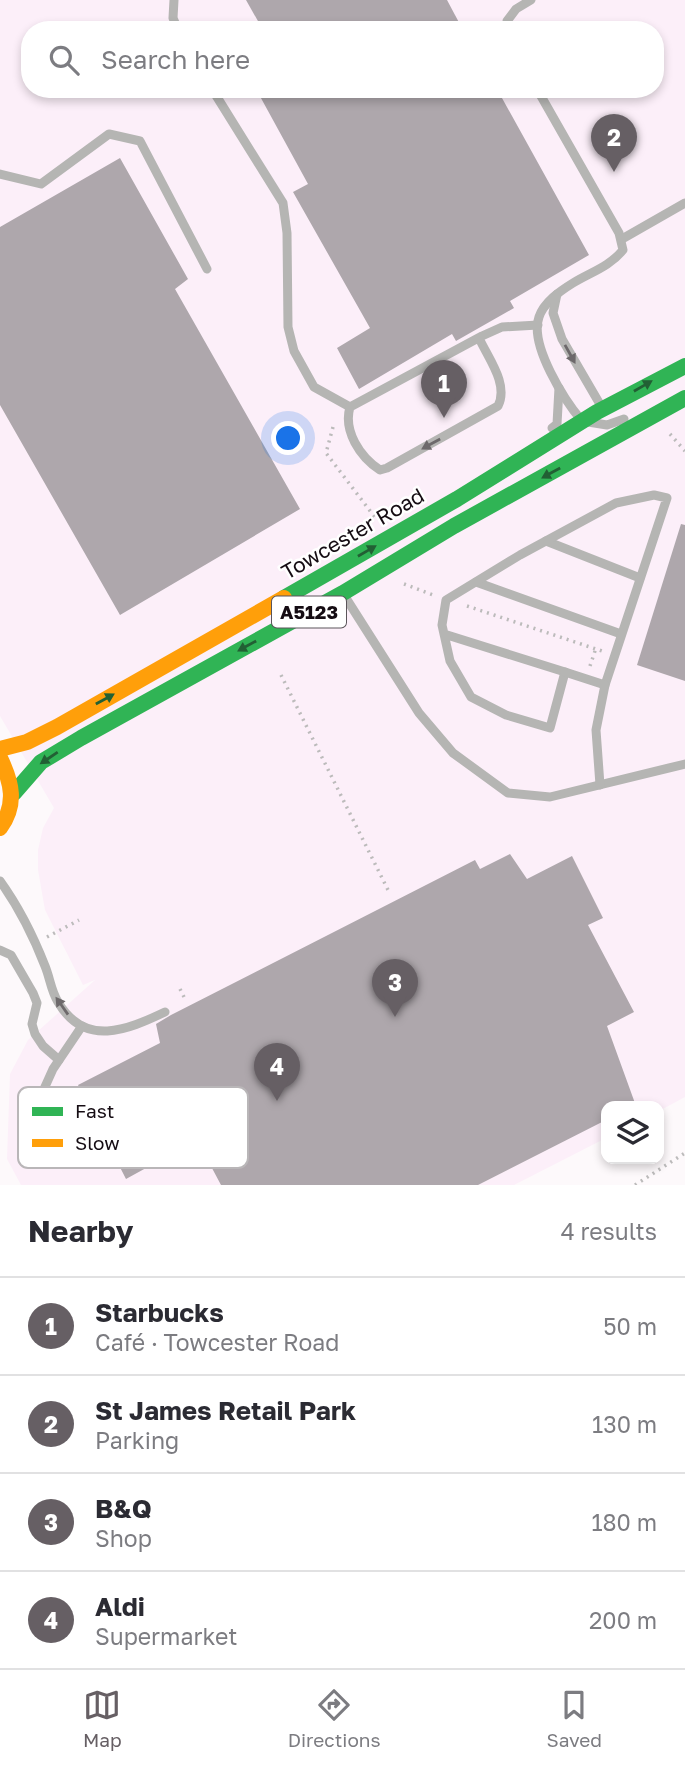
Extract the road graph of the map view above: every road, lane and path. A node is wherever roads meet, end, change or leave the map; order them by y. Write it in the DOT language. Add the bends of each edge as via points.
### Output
graph roads {
  1 [pos="174,0"];
  2 [pos="531,0"];
  3 [pos="174,21"];
  4 [pos="507,21"];
  5 [pos="218,98"];
  6 [pos="542,98"];
  7 [pos="0,174"];
  8 [pos="685,202"];
  9 [pos="622,239"];
  10 [pos="207,270"];
  11 [pos="557,294"];
  12 [pos="538,325"];
  13 [pos="479,338"];
  14 [pos="685,366"];
  15 [pos="559,387"];
  16 [pos="679,401"];
  17 [pos="340,402"];
  18 [pos="350,407"];
  19 [pos="582,421"];
  20 [pos="607,425"];
  21 [pos="476,487"];
  22 [pos="380,524"];
  23 [pos="546,541"];
  24 [pos="331,572"];
  25 [pos="640,578"];
  26 [pos="476,582"];
  27 [pos="343,593"];
  28 [pos="444,634"];
  29 [pos="621,634"];
  30 [pos="565,672"];
  31 [pos="281,675"];
  32 [pos="606,685"];
  33 [pos="0,750"];
  34 [pos="0,758"];
  35 [pos="685,764"];
  36 [pos="600,785"];
  37 [pos="14,793"];
  38 [pos="0,828"];
  39 [pos="0,881"];
  40 [pos="389,892"];
  41 [pos="0,950"];
  42 [pos="180,989"];
  43 [pos="185,999"];
  44 [pos="165,1012"];
  45 [pos="82,1026"];
  46 [pos="59,1060"];
  47 [pos="45,1087"];
  48 [pos="685,1153"];
  49 [pos="635,1185"];
  1 -- 3 [label="lane"];
  2 -- 4 [label="lane"];
  5 -- 17 [label="lane" via="283,203 288,327 294,351 314,387"];
  6 -- 9 [label="lane"];
  7 -- 10 [label="lane" via="41,184 109,134 140,141"];
  8 -- 9 [label="lane"];
  9 -- 11 [label="lane" via="623,250 613,262"];
  11 -- 12 [label="lane" via="538,318"];
  11 -- 20 [label="lane, one-way" via="553,313 562,339"];
  12 -- 13 [label="lane" via="502,327"];
  12 -- 15 [label="lane" via="541,349"];
  13 -- 18 [label="lane"];
  13 -- 18 [label="lane, one-way" via="501,384 498,406 380,470 358,448 348,427"];
  20 -- 14 [label="main road, Towcester Road / A5123, one-way" via="656,378"];
  15 -- 19 [label="lane"];
  15 -- 21 [label="lane" via="557,424"];
  16 -- 20 [label="main road, Towcester Road / A5123"];
  17 -- 18 [label="lane"];
  17 -- 22 [label="path" via="326,453"];
  19 -- 20 [label="main road, Towcester Road / A5123"];
  19 -- 21 [label="main road, Towcester Road / A5123"];
  20 -- 27 [label="main road, Towcester Road / A5123, one-way"];
  24 -- 21 [label="main road, Towcester Road / A5123, one-way"];
  23 -- 25 [label="lane"];
  23 -- 25 [label="lane" via="616,503 654,495 667,498"];
  23 -- 26 [label="lane"];
  24 -- 27 [label="lane"];
  33 -- 24 [label="main road, Towcester Road / A5123, one-way" via="57,727"];
  25 -- 29 [label="lane"];
  26 -- 28 [label="lane" via="446,600"];
  26 -- 29 [label="lane"];
  27 -- 36 [label="lane" via="419,713 453,753 508,793 550,797"];
  27 -- 37 [label="main road, Towcester Road / A5123, one-way" via="41,762"];
  28 -- 30 [label="lane"];
  28 -- 30 [label="lane" via="450,661 471,697 506,715 550,728"];
  29 -- 32 [label="lane"];
  30 -- 32 [label="lane"];
  31 -- 40 [label="path"];
  32 -- 36 [label="lane" via="596,730"];
  34 -- 37 [label="main road"];
  35 -- 36 [label="lane"];
  37 -- 38 [label="main road, A5123" via="9,815"];
  45 -- 39 [label="lane, one-way" via="56,1000 34,942"];
  41 -- 46 [label="lane" via="11,955 33,993 37,1003 32,1024 35,1034"];
  42 -- 43 [label="path"];
  44 -- 45 [label="lane" via="134,1027 104,1033"];
  45 -- 46 [label="lane"];
  46 -- 47 [label="lane"];
  48 -- 49 [label="path"];
}
